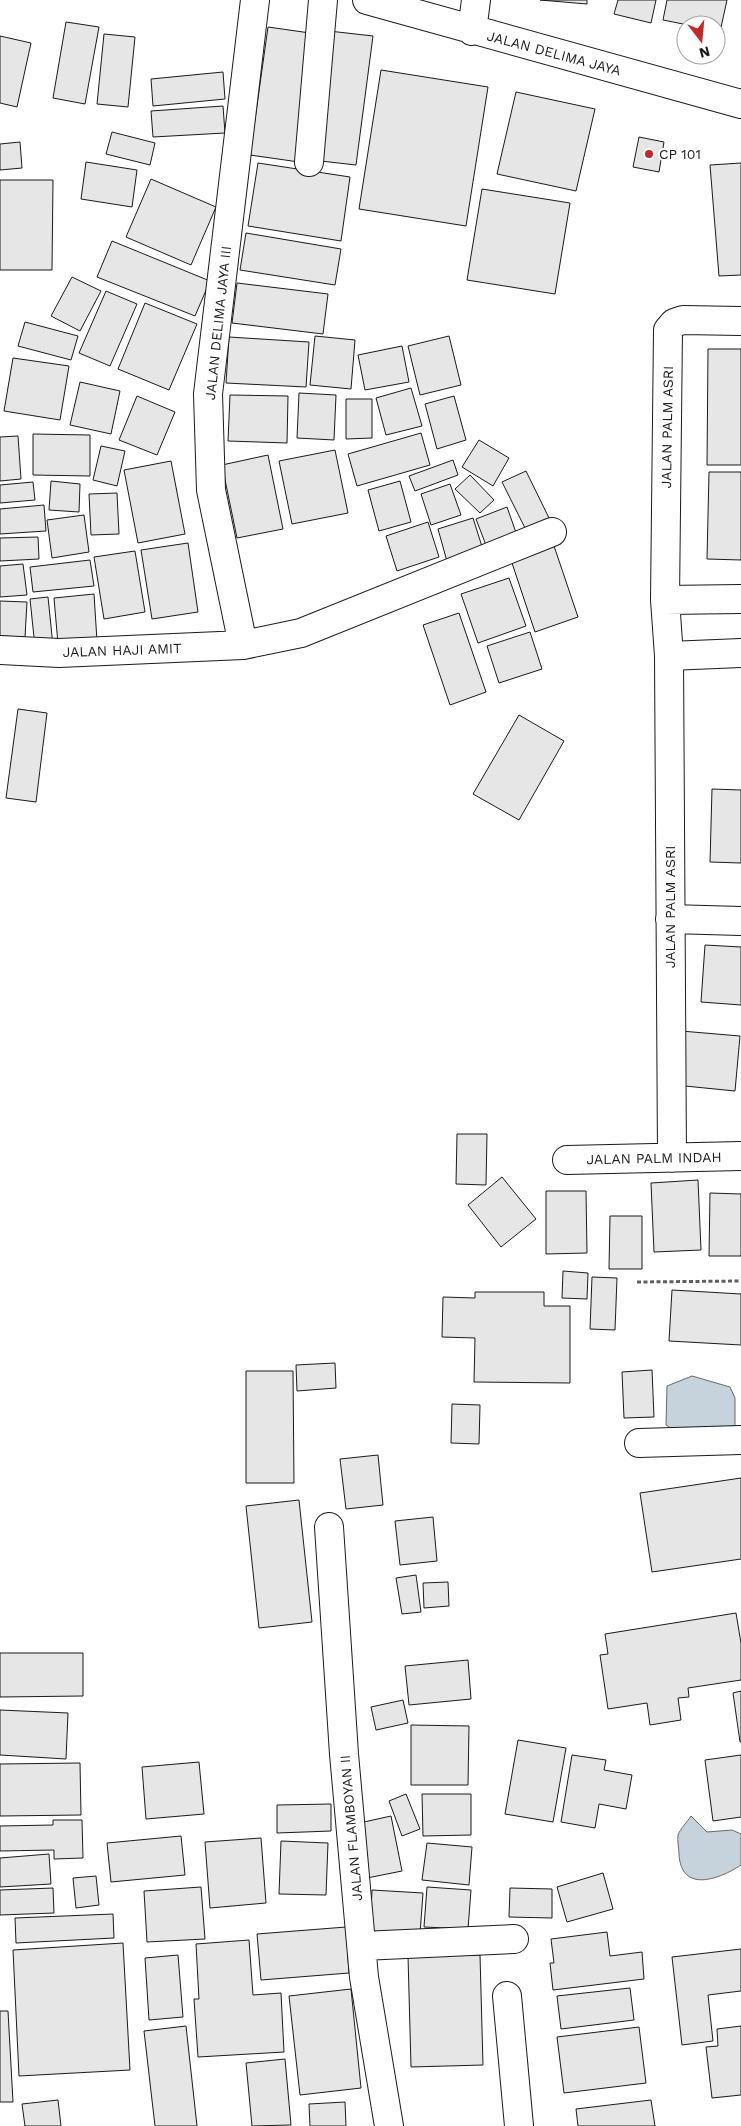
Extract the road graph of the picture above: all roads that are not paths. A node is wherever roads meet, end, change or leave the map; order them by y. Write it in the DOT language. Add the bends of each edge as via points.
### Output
graph roads {
  1 [pos="255,0"];
  2 [pos="323,0"];
  3 [pos="367,0"];
  4 [pos="476,0"];
  5 [pos="472,31"];
  6 [pos="741,104"];
  7 [pos="309,162"];
  8 [pos="741,321"];
  9 [pos="552,532"];
  10 [pos="741,599"];
  11 [pos="665,600"];
  12 [pos="243,645"];
  13 [pos="0,650"];
  14 [pos="741,653"];
  15 [pos="669,656"];
  16 [pos="670,919"];
  17 [pos="741,921"];
  18 [pos="741,1156"];
  19 [pos="672,1158"];
  20 [pos="567,1160"];
  21 [pos="741,1440"];
  22 [pos="639,1443"];
  23 [pos="329,1527"];
  24 [pos="514,1939"];
  25 [pos="362,1946"];
  26 [pos="507,1996"];
  27 [pos="389,2126"];
  28 [pos="519,2126"];
  1 -- 12 [label="street, JALAN DELIMA JAYA III" via="208,394 211,490"];
  2 -- 7 [label="street"];
  3 -- 5 [label="street, JALAN DELIMA JAYA"];
  4 -- 5 [label="street"];
  5 -- 6 [label="street, JALAN DELIMA JAYA"];
  8 -- 11 [label="street, JALAN PALM ASRI" via="683,320 668,330"];
  9 -- 12 [label="street, JALAN HAJI AMIT" via="301,633"];
  10 -- 11 [label="street"];
  11 -- 15 [label="street, JALAN PALM ASRI"];
  12 -- 13 [label="street, JALAN HAJI AMIT" via="59,653"];
  14 -- 15 [label="street"];
  15 -- 16 [label="street, JALAN PALM ASRI"];
  16 -- 17 [label="street"];
  16 -- 19 [label="street, JALAN PALM ASRI"];
  18 -- 19 [label="street, JALAN PALM INDAH"];
  19 -- 20 [label="street, JALAN PALM INDAH"];
  21 -- 22 [label="street"];
  23 -- 25 [label="street, JALAN FLAMBOYAN II" via="344,1754"];
  24 -- 25 [label="street"];
  25 -- 27 [label="street, JALAN FLAMBOYAN II" via="364,1977"];
  26 -- 28 [label="street"];
}
